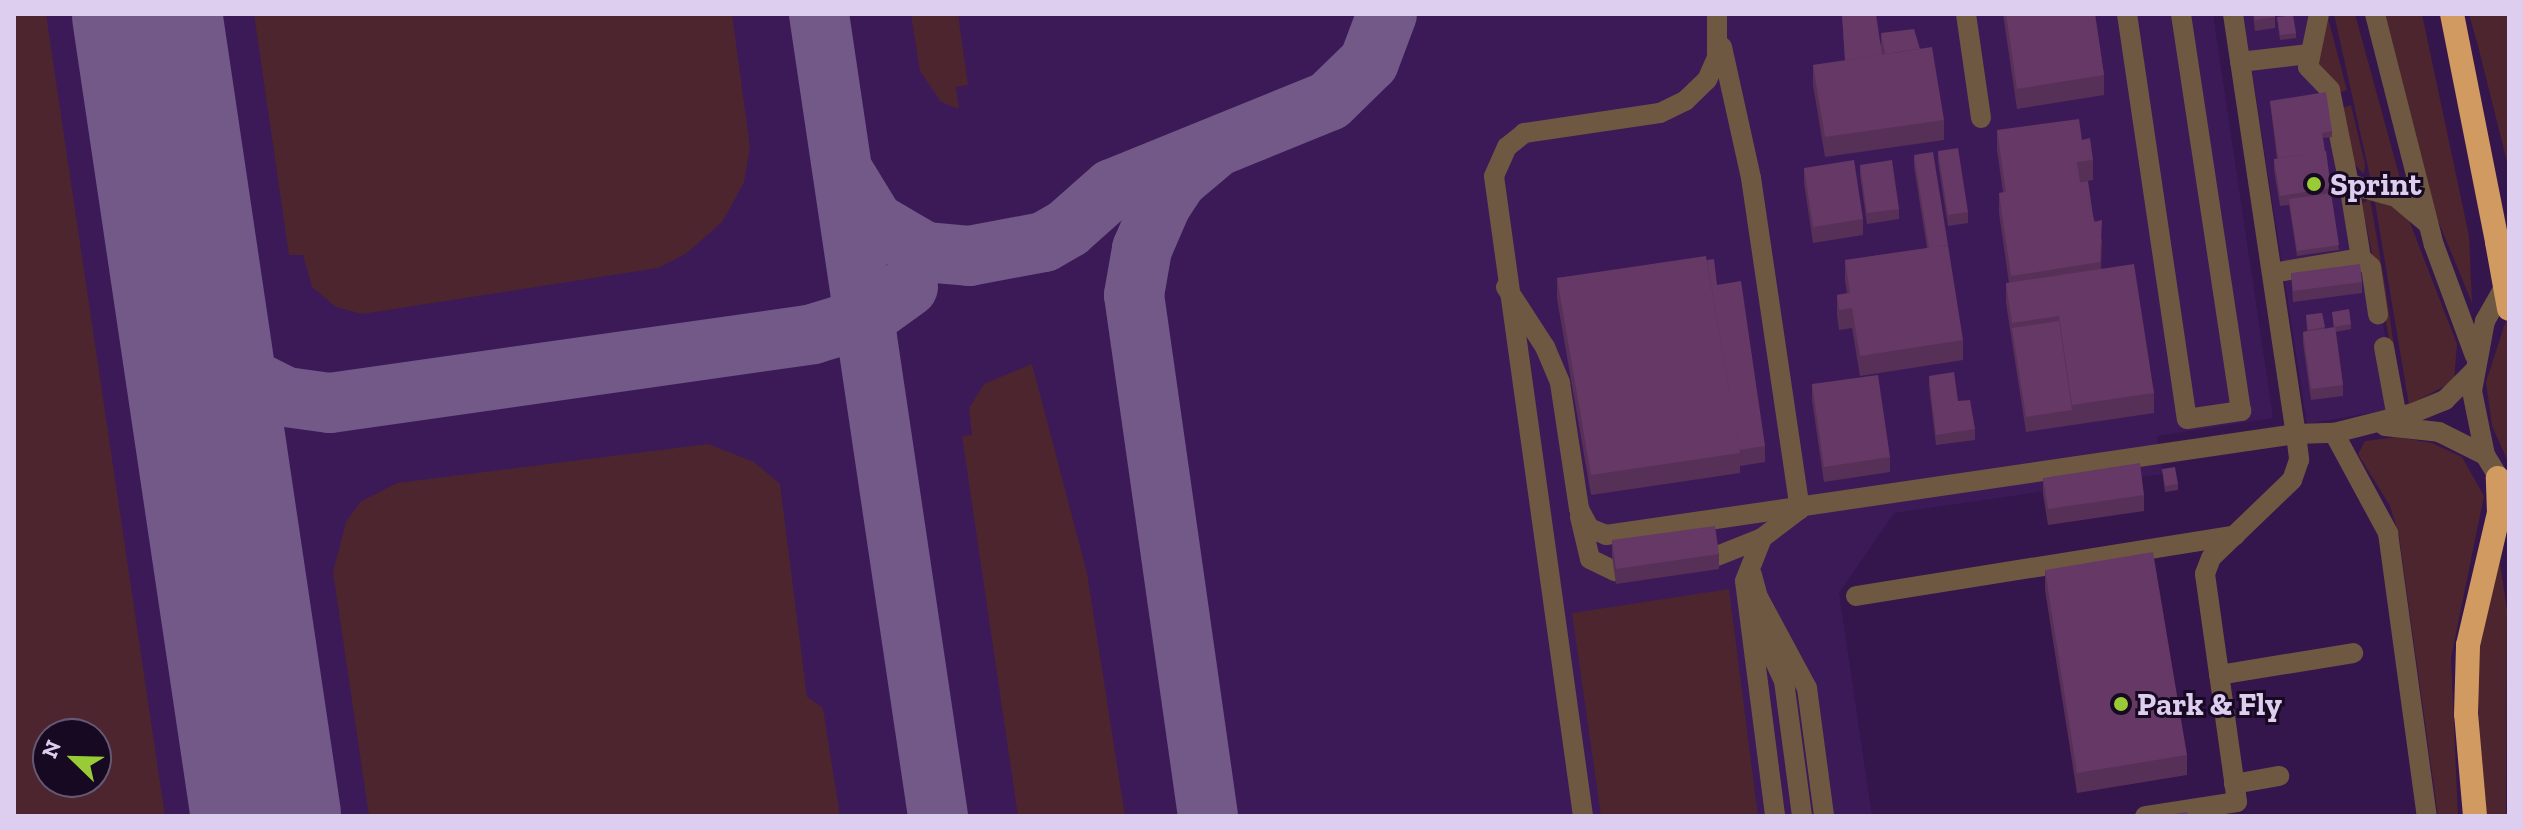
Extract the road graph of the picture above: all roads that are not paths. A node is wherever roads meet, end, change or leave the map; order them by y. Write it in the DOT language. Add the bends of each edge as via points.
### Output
graph roads {
  1 [pos="1717,14"];
  2 [pos="1966,14"];
  3 [pos="2127,14"];
  4 [pos="2181,14"];
  5 [pos="2233,14"];
  6 [pos="2319,14"];
  7 [pos="2375,14"];
  8 [pos="2452,14"];
  9 [pos="1721,35"];
  10 [pos="2308,54"];
  11 [pos="2240,62"];
  12 [pos="1981,118"];
  13 [pos="2349,184"];
  14 [pos="2428,226"];
  15 [pos="2361,258"];
  16 [pos="2272,273"];
  17 [pos="2509,279"];
  18 [pos="1506,287"];
  19 [pos="2509,309"];
  20 [pos="2378,314"];
  21 [pos="2384,347"];
  22 [pos="2474,364"];
  23 [pos="2397,418"];
  24 [pos="2377,425"];
  25 [pos="2334,433"];
  26 [pos="2296,434"];
  27 [pos="2485,455"];
  28 [pos="2503,486"];
  29 [pos="1579,509"];
  30 [pos="1800,509"];
  31 [pos="2240,532"];
  32 [pos="1754,546"];
  33 [pos="1717,556"];
  34 [pos="1615,571"];
  35 [pos="1745,581"];
  36 [pos="1856,596"];
  37 [pos="2353,653"];
  38 [pos="2219,675"];
  39 [pos="2279,776"];
  40 [pos="2234,784"];
  41 [pos="1583,816"];
  42 [pos="1775,816"];
  43 [pos="1802,816"];
  44 [pos="1824,816"];
  45 [pos="2145,816"];
  46 [pos="2427,816"];
  47 [pos="2475,816"];
  1 -- 9 [label="street"];
  2 -- 12 [label="street"];
  3 -- 4 [label="street" via="2187,419 2241,411"];
  5 -- 11 [label="street"];
  6 -- 10 [label="street"];
  7 -- 14 [label="street"];
  8 -- 19 [label="highway, bridge"];
  9 -- 18 [label="street" via="1707,80 1676,106 1529,132 1507,147 1493,192"];
  9 -- 30 [label="street" via="1751,178"];
  10 -- 11 [label="street"];
  10 -- 13 [label="street" via="2308,67 2332,96"];
  11 -- 16 [label="street"];
  13 -- 14 [label="street" via="2396,197"];
  13 -- 15 [label="street"];
  14 -- 22 [label="street"];
  15 -- 16 [label="street"];
  15 -- 20 [label="street" via="2371,267"];
  16 -- 26 [label="street"];
  17 -- 22 [label="street" via="2485,321"];
  18 -- 29 [label="street" via="1545,347 1560,383"];
  18 -- 41 [label="street"];
  21 -- 23 [label="street"];
  22 -- 23 [label="street" via="2445,400"];
  22 -- 27 [label="street" via="2472,405"];
  23 -- 24 [label="street"];
  24 -- 25 [label="street"];
  24 -- 27 [label="street" via="2439,432"];
  25 -- 26 [label="street"];
  25 -- 46 [label="street" via="2388,533"];
  26 -- 30 [label="street"];
  26 -- 31 [label="street" via="2299,460 2292,480"];
  27 -- 28 [label="street"];
  28 -- 47 [label="highway" via="2468,645 2466,714"];
  29 -- 30 [label="street" via="1589,528 1606,535"];
  29 -- 34 [label="street" via="1590,559"];
  30 -- 32 [label="street"];
  31 -- 36 [label="street"];
  31 -- 38 [label="street" via="2211,558 2205,574"];
  32 -- 33 [label="street"];
  32 -- 35 [label="street"];
  32 -- 44 [label="street" via="1751,571 1758,597 1807,688"];
  35 -- 42 [label="street"];
  35 -- 43 [label="street" via="1753,615 1784,681"];
  37 -- 38 [label="street"];
  38 -- 40 [label="street"];
  39 -- 40 [label="street"];
  40 -- 45 [label="street" via="2237,802"];
}
